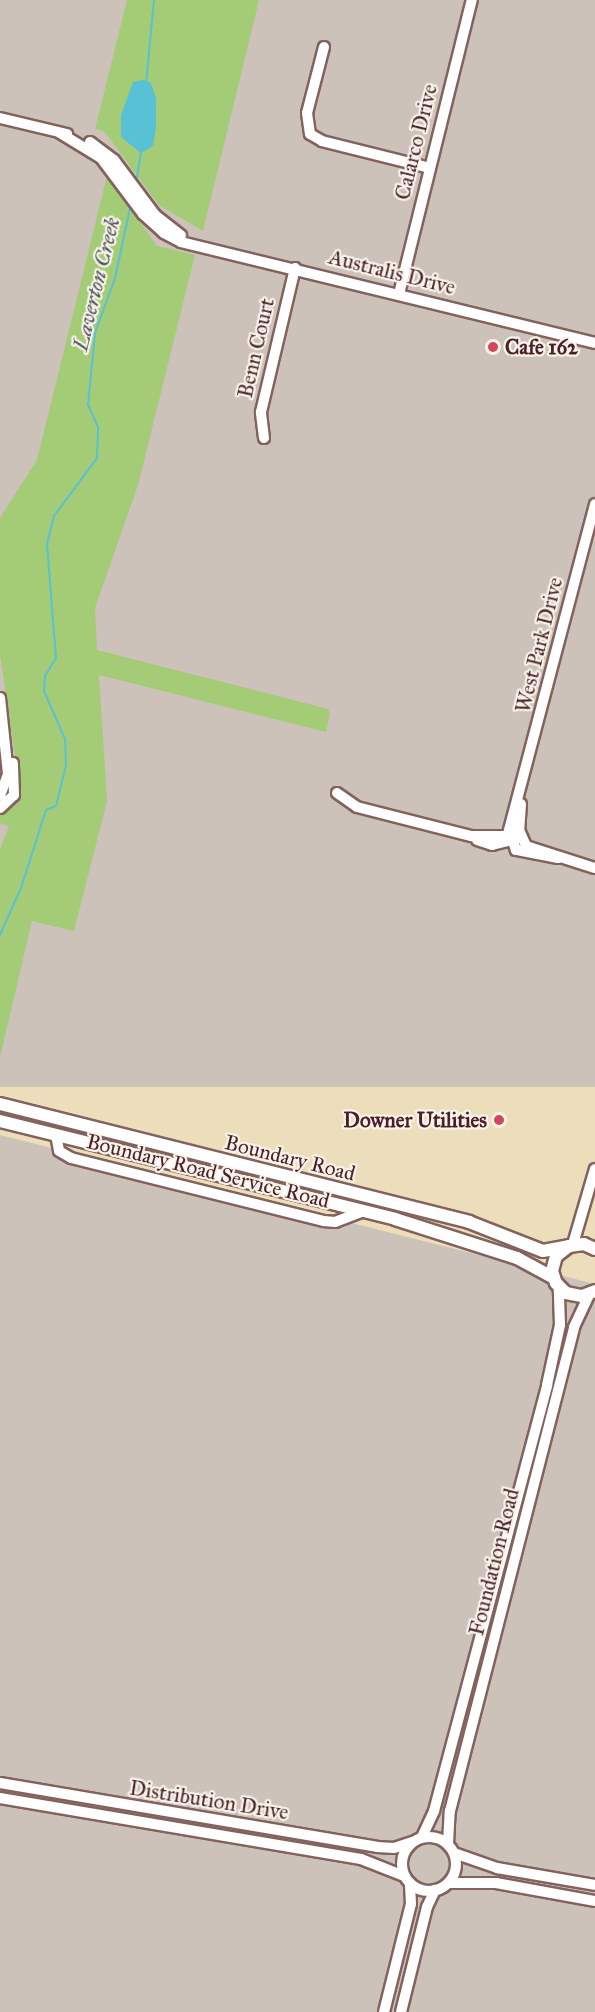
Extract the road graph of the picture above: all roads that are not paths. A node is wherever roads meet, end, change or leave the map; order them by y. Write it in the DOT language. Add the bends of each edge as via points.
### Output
graph roads {
  1 [pos="472,0"];
  2 [pos="324,47"];
  3 [pos="0,118"];
  4 [pos="430,168"];
  5 [pos="295,268"];
  6 [pos="399,294"];
  7 [pos="576,339"];
  8 [pos="595,342"];
  9 [pos="595,347"];
  10 [pos="264,438"];
  11 [pos="595,504"];
  12 [pos="0,698"];
  13 [pos="8,749"];
  14 [pos="337,793"];
  15 [pos="0,796"];
  16 [pos="0,808"];
  17 [pos="513,838"];
  18 [pos="595,867"];
  19 [pos="0,1104"];
  20 [pos="60,1119"];
  21 [pos="0,1121"];
  22 [pos="56,1135"];
  23 [pos="595,1169"];
  24 [pos="363,1211"];
  25 [pos="595,1238"];
  26 [pos="571,1245"];
  27 [pos="595,1249"];
  28 [pos="556,1283"];
  29 [pos="593,1292"];
  30 [pos="547,1385"];
  31 [pos="559,1387"];
  32 [pos="0,1783"];
  33 [pos="0,1798"];
  34 [pos="134,1807"];
  35 [pos="131,1822"];
  36 [pos="417,1840"];
  37 [pos="451,1848"];
  38 [pos="407,1880"];
  39 [pos="449,1883"];
  40 [pos="595,1885"];
  41 [pos="435,1890"];
  42 [pos="595,1901"];
  43 [pos="384,2012"];
  44 [pos="401,2012"];
  1 -- 4 [label="street, Calarco Drive"];
  2 -- 4 [label="street" via="307,113 310,134 322,141"];
  3 -- 5 [label="street, Australis Drive" via="60,133 101,158 143,214 164,233"];
  4 -- 6 [label="street, Calarco Drive"];
  5 -- 6 [label="street, Australis Drive"];
  5 -- 10 [label="street, Benn Court" via="261,407"];
  6 -- 7 [label="street, Australis Drive"];
  7 -- 8 [label="street, Australis Drive"];
  7 -- 9 [label="street, Australis Drive"];
  11 -- 17 [label="street, West Park Drive"];
  12 -- 13 [label="street"];
  13 -- 15 [label="street" via="7,784"];
  13 -- 16 [label="street" via="15,791 9,803"];
  14 -- 17 [label="street" via="357,807 471,836"];
  17 -- 18 [label="street" via="529,855"];
  19 -- 20 [label="main road, Boundary Road"];
  20 -- 22 [label="main road"];
  20 -- 26 [label="main road, Boundary Road" via="469,1222 537,1249 552,1251"];
  21 -- 22 [label="main road, Boundary Road"];
  22 -- 24 [label="main road, Boundary Road"];
  22 -- 24 [label="street, Boundary Road Service Road" via="59,1151 71,1158 324,1221 335,1222"];
  23 -- 26 [label="street"];
  24 -- 28 [label="main road, Boundary Road" via="517,1258"];
  25 -- 27 [label="street"];
  26 -- 27 [label="main road, Boundary Road"];
  26 -- 28 [label="main road" via="553,1263"];
  28 -- 29 [label="main road, Boundary Road" via="574,1296"];
  28 -- 30 [label="street, Foundation Road" via="560,1325"];
  29 -- 31 [label="street, Foundation Road" via="580,1311"];
  30 -- 31 [label="street"];
  30 -- 36 [label="street, Foundation Road" via="434,1811"];
  31 -- 37 [label="street, Foundation Road" via="450,1811"];
  32 -- 34 [label="street, Distribution Drive"];
  33 -- 35 [label="street, Distribution Drive"];
  34 -- 35 [label="street"];
  34 -- 36 [label="street, Distribution Drive" via="377,1847 394,1848"];
  35 -- 38 [label="street, Distribution Drive" via="361,1859"];
  36 -- 37 [label="street" via="440,1838"];
  36 -- 38 [label="street" via="402,1858"];
  37 -- 39 [label="street" via="456,1869"];
  37 -- 40 [label="street" via="489,1867"];
  38 -- 41 [label="street"];
  38 -- 43 [label="street" via="411,1904"];
  39 -- 41 [label="street"];
  39 -- 42 [label="street" via="496,1883"];
  41 -- 44 [label="street" via="427,1907"];
}
